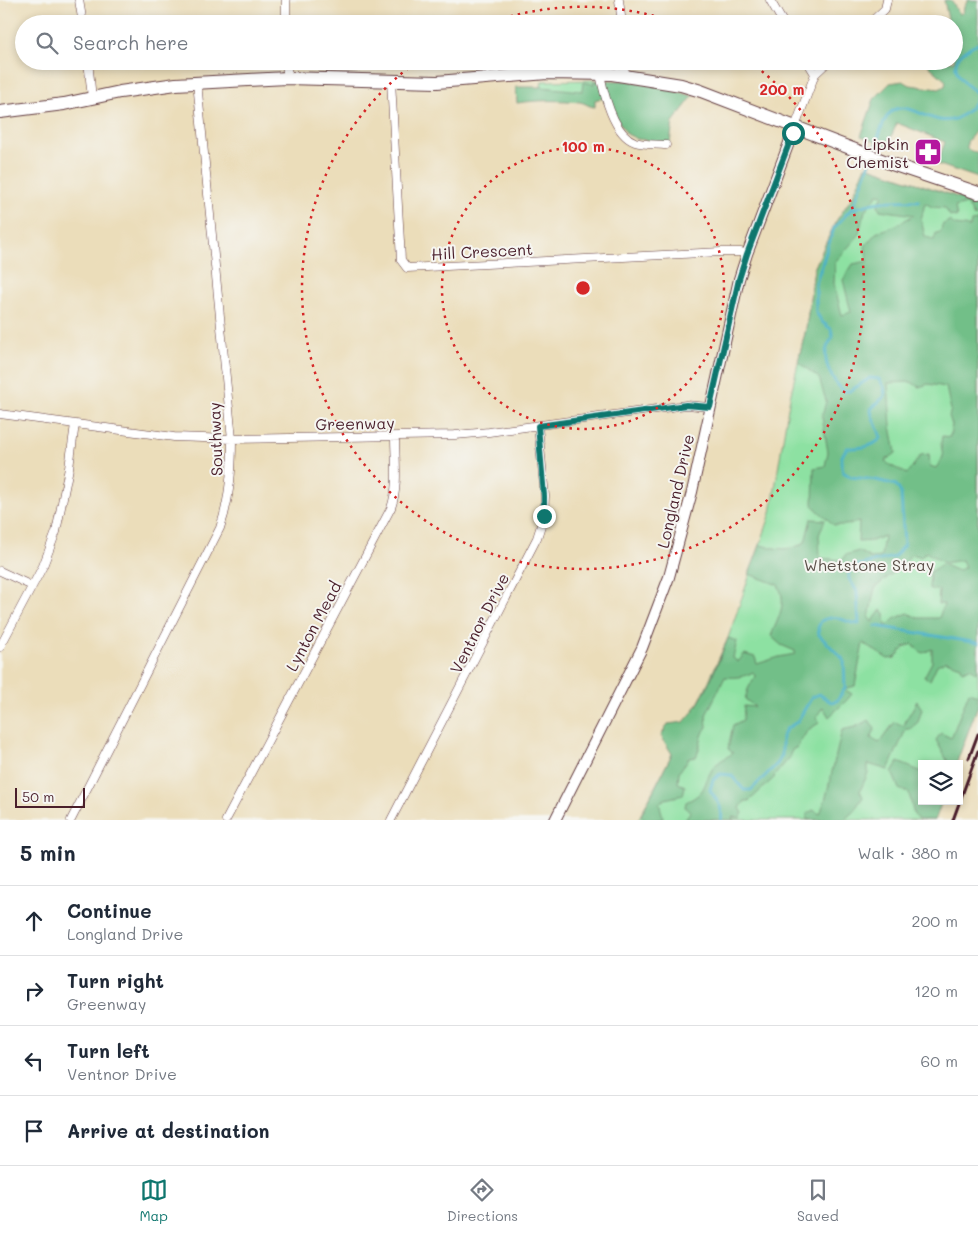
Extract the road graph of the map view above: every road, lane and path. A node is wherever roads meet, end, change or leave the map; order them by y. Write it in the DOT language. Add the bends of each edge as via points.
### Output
graph roads {
  1 [pos="79,0"];
  2 [pos="286,0"];
  3 [pos="619,0"];
  4 [pos="770,0"];
  5 [pos="887,0"];
  6 [pos="82,15"];
  7 [pos="286,15"];
  8 [pos="621,15"];
  9 [pos="779,15"];
  10 [pos="879,15"];
  11 [pos="89,70"];
  12 [pos="287,70"];
  13 [pos="625,70"];
  14 [pos="813,70"];
  15 [pos="819,70"];
  16 [pos="600,74"];
  17 [pos="815,74"];
  18 [pos="625,75"];
  19 [pos="287,78"];
  20 [pos="391,81"];
  21 [pos="197,82"];
  22 [pos="92,98"];
  23 [pos="0,112"];
  24 [pos="795,127"];
  25 [pos="666,145"];
  26 [pos="978,193"];
  27 [pos="747,254"];
  28 [pos="710,407"];
  29 [pos="0,414"];
  30 [pos="75,424"];
  31 [pos="538,426"];
  32 [pos="395,437"];
  33 [pos="232,439"];
  34 [pos="0,572"];
  35 [pos="32,586"];
  36 [pos="0,647"];
  37 [pos="71,820"];
  38 [pos="226,820"];
  39 [pos="392,820"];
  40 [pos="555,820"];
  1 -- 6 [label="street"];
  2 -- 7 [label="street"];
  3 -- 8 [label="street"];
  4 -- 9 [label="street"];
  5 -- 10 [label="street" via="885,9"];
  11 -- 22 [label="street"];
  12 -- 19 [label="street"];
  13 -- 18 [label="street"];
  14 -- 17 [label="street"];
  15 -- 17 [label="street"];
  16 -- 18 [label="main road"];
  16 -- 20 [label="main road" via="547,73 437,82"];
  16 -- 25 [label="street" via="611,113 624,137 636,142"];
  17 -- 24 [label="street"];
  18 -- 24 [label="main road" via="688,87"];
  19 -- 20 [label="main road"];
  19 -- 21 [label="main road"];
  20 -- 27 [label="street, Hill Crescent" via="401,260 407,268 726,252"];
  21 -- 22 [label="main road"];
  21 -- 33 [label="street, Southway"];
  22 -- 23 [label="main road"];
  24 -- 26 [label="main road"];
  24 -- 27 [label="street, Longland Drive"];
  27 -- 28 [label="street, Longland Drive"];
  28 -- 31 [label="street, Greenway" via="686,405"];
  28 -- 40 [label="street, Longland Drive" via="678,547 653,621"];
  29 -- 30 [label="street, Greenway"];
  30 -- 33 [label="street, Greenway" via="174,438"];
  30 -- 35 [label="street" via="56,532"];
  31 -- 32 [label="street, Greenway" via="455,435"];
  31 -- 39 [label="street, Ventnor Drive" via="544,516 538,538"];
  32 -- 33 [label="street, Greenway"];
  32 -- 38 [label="street, Lynton Mead" via="396,482 391,508"];
  33 -- 37 [label="street, Southway" via="232,473 220,528"];
  34 -- 35 [label="street"];
  35 -- 36 [label="street"];
}
